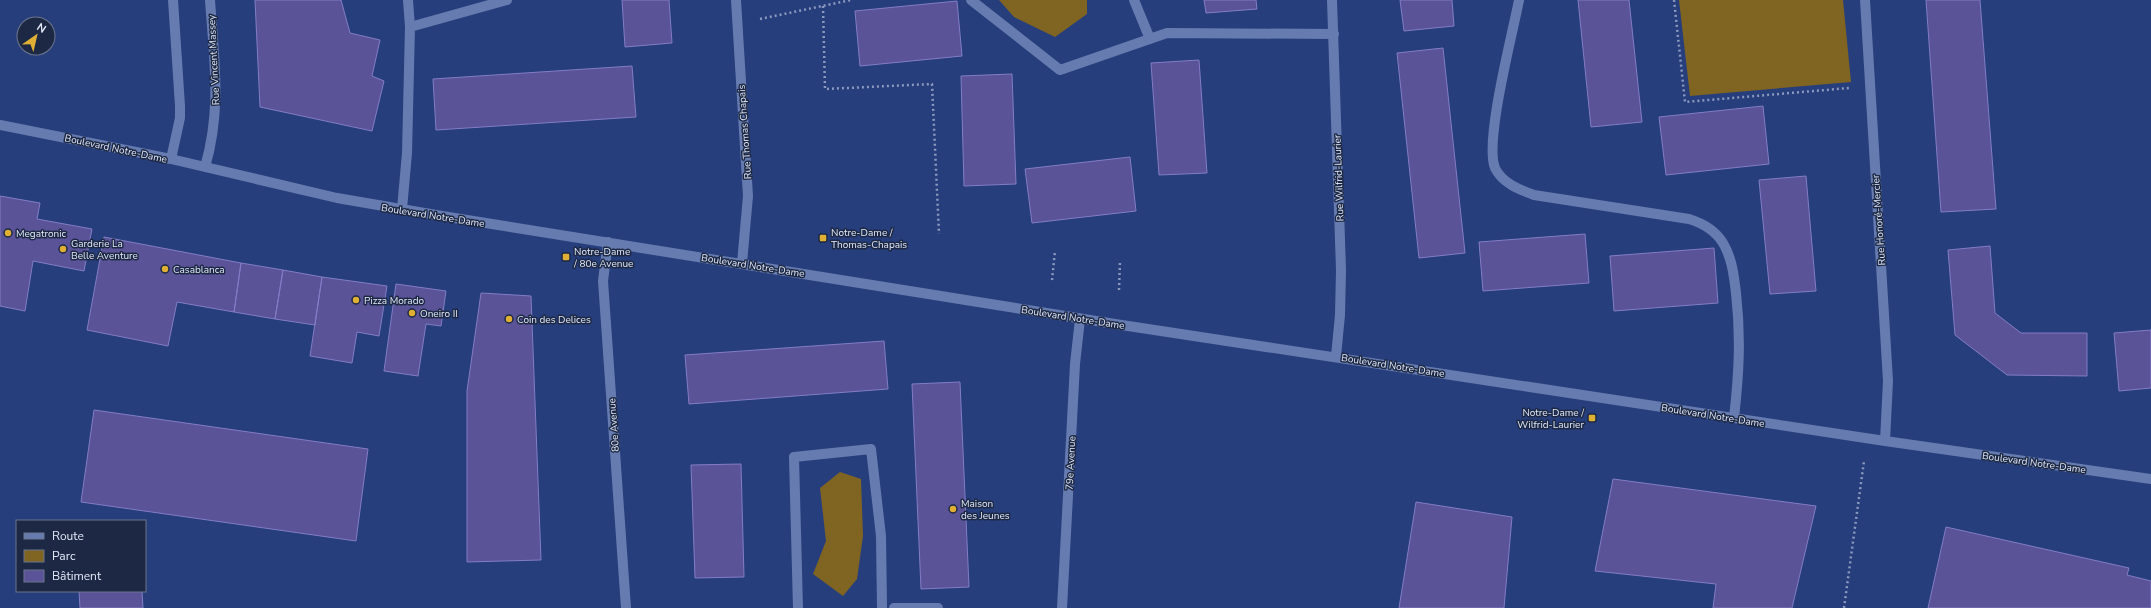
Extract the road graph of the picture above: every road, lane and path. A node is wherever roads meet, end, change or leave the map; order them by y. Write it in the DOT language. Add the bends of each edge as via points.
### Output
graph roads {
  1 [pos="173,0"];
  2 [pos="210,0"];
  3 [pos="408,0"];
  4 [pos="507,0"];
  5 [pos="736,0"];
  6 [pos="851,0"];
  7 [pos="971,0"];
  8 [pos="1134,0"];
  9 [pos="1332,0"];
  10 [pos="1519,0"];
  11 [pos="1674,0"];
  12 [pos="1865,0"];
  13 [pos="823,6"];
  14 [pos="736,24"];
  15 [pos="410,28"];
  16 [pos="1334,34"];
  17 [pos="1150,39"];
  18 [pos="1870,86"];
  19 [pos="0,125"];
  20 [pos="171,159"];
  21 [pos="205,167"];
  22 [pos="402,209"];
  23 [pos="939,234"];
  24 [pos="608,242"];
  25 [pos="1055,251"];
  26 [pos="1120,261"];
  27 [pos="742,263"];
  28 [pos="1052,280"];
  29 [pos="1119,290"];
  30 [pos="1080,319"];
  31 [pos="1336,356"];
  32 [pos="1734,418"];
  33 [pos="1885,441"];
  34 [pos="1864,460"];
  35 [pos="2151,479"];
  36 [pos="626,608"];
  37 [pos="798,608"];
  38 [pos="882,608"];
  39 [pos="894,608"];
  40 [pos="938,608"];
  41 [pos="1062,608"];
  42 [pos="1844,608"];
  1 -- 20 [label="street" via="180,118"];
  2 -- 21 [label="street, Rue Vincent Massey" via="216,106 215,126"];
  3 -- 15 [label="street"];
  4 -- 15 [label="street"];
  5 -- 14 [label="street, Rue Thomas Chapais"];
  6 -- 13 [label="path"];
  7 -- 17 [label="street" via="1060,70"];
  8 -- 17 [label="street"];
  9 -- 16 [label="street, Rue Wilfrid-Laurier"];
  10 -- 32 [label="street" via="1495,122 1492,158 1496,169 1510,185 1534,195 1688,219 1708,228 1716,235 1729,254 1736,286 1740,356"];
  11 -- 18 [label="path" via="1685,102"];
  12 -- 18 [label="street, Rue Honoré-Mercier"];
  13 -- 14 [label="path"];
  13 -- 23 [label="path" via="825,89 932,84"];
  14 -- 27 [label="street, Rue Thomas Chapais" via="748,196"];
  15 -- 22 [label="street" via="407,153"];
  16 -- 17 [label="street" via="1167,34"];
  16 -- 31 [label="street, Rue Wilfrid-Laurier" via="1341,297"];
  18 -- 33 [label="street, Rue Honoré-Mercier" via="1888,381"];
  19 -- 20 [label="street, Boulevard Notre-Dame"];
  20 -- 21 [label="street, Boulevard Notre-Dame"];
  21 -- 22 [label="street, Boulevard Notre-Dame" via="337,198"];
  22 -- 24 [label="street, Boulevard Notre-Dame"];
  24 -- 27 [label="street, Boulevard Notre-Dame"];
  24 -- 36 [label="street, 80e Avenue" via="603,281"];
  25 -- 28 [label="path"];
  26 -- 29 [label="path"];
  27 -- 30 [label="street, Boulevard Notre-Dame"];
  30 -- 31 [label="street, Boulevard Notre-Dame"];
  30 -- 41 [label="street, 79e Avenue" via="1075,364"];
  31 -- 32 [label="street, Boulevard Notre-Dame"];
  32 -- 33 [label="street, Boulevard Notre-Dame"];
  33 -- 35 [label="street, Boulevard Notre-Dame"];
  34 -- 42 [label="path"];
  37 -- 38 [label="street" via="794,457 870,449 881,536"];
  39 -- 40 [label="street"];
}
